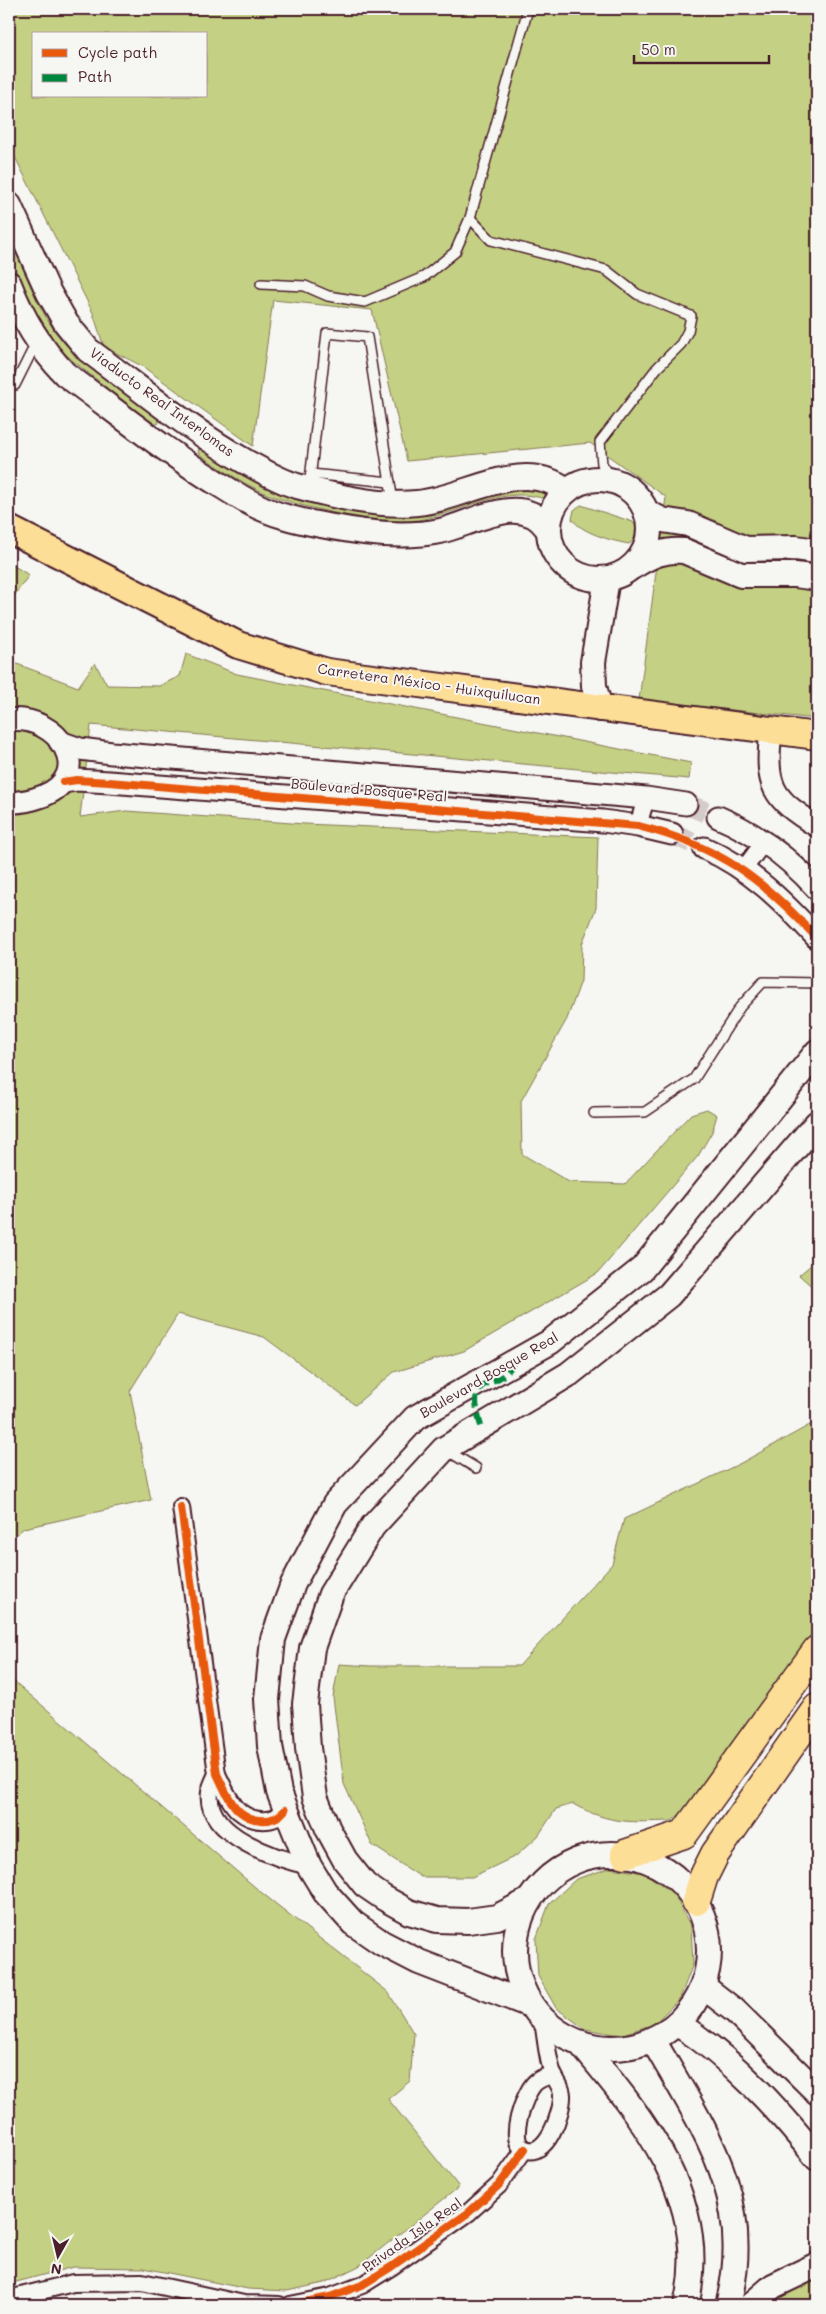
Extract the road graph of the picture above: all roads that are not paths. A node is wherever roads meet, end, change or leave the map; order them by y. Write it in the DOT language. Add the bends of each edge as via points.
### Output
graph roads {
  1 [pos="528,9"];
  2 [pos="9,205"];
  3 [pos="470,218"];
  4 [pos="9,284"];
  5 [pos="261,284"];
  6 [pos="37,340"];
  7 [pos="9,384"];
  8 [pos="613,480"];
  9 [pos="310,482"];
  10 [pos="566,490"];
  11 [pos="391,492"];
  12 [pos="648,513"];
  13 [pos="547,528"];
  14 [pos="9,529"];
  15 [pos="817,551"];
  16 [pos="633,568"];
  17 [pos="817,578"];
  18 [pos="606,579"];
  19 [pos="600,709"];
  20 [pos="9,720"];
  21 [pos="771,731"];
  22 [pos="817,736"];
  23 [pos="60,742"];
  24 [pos="63,782"];
  25 [pos="646,798"];
  26 [pos="686,804"];
  27 [pos="12,807"];
  28 [pos="718,817"];
  29 [pos="638,826"];
  30 [pos="817,826"];
  31 [pos="672,834"];
  32 [pos="764,842"];
  33 [pos="704,848"];
  34 [pos="743,870"];
  35 [pos="817,889"];
  36 [pos="817,938"];
  37 [pos="817,984"];
  38 [pos="817,1052"];
  39 [pos="594,1113"];
  40 [pos="817,1123"];
  41 [pos="444,1449"];
  42 [pos="476,1468"];
  43 [pos="181,1506"];
  44 [pos="812,1668"];
  45 [pos="817,1708"];
  46 [pos="743,1752"];
  47 [pos="216,1774"];
  48 [pos="772,1775"];
  49 [pos="285,1810"];
  50 [pos="625,1854"];
  51 [pos="309,1866"];
  52 [pos="528,1901"];
  53 [pos="696,1901"];
  54 [pos="704,1987"];
  55 [pos="537,2013"];
  56 [pos="678,2024"];
  57 [pos="653,2040"];
  58 [pos="580,2043"];
  59 [pos="553,2074"];
  60 [pos="817,2092"];
  61 [pos="525,2149"];
  62 [pos="817,2158"];
  63 [pos="817,2265"];
  64 [pos="9,2299"];
  65 [pos="279,2305"];
  66 [pos="290,2305"];
  67 [pos="686,2305"];
  68 [pos="728,2305"];
  69 [pos="751,2305"];
  1 -- 3 [label="lane"];
  2 -- 9 [label="main road, Viaducto Real Interlomas" via="49,293 66,323 88,350 213,441 274,478"];
  3 -- 5 [label="lane" via="455,252 424,277 365,302 328,296 305,286"];
  3 -- 8 [label="lane" via="491,240 606,270 636,294 690,316 688,331 681,344 657,368 600,442 602,464"];
  4 -- 6 [label="main road" via="18,308"];
  6 -- 7 [label="lane" via="15,385"];
  6 -- 13 [label="main road" via="65,374 188,465 240,497 282,516 366,532 413,535 441,531 500,511 528,512 540,517"];
  8 -- 10 [label="main road" via="588,479"];
  8 -- 12 [label="main road" via="634,492"];
  9 -- 11 [label="main road, Viaducto Real Interlomas"];
  9 -- 11 [label="lane" via="327,333 366,338"];
  10 -- 11 [label="main road, Viaducto Real Interlomas" via="555,482 535,477 497,480 438,500 416,503"];
  10 -- 13 [label="main road" via="554,504"];
  12 -- 15 [label="main road" via="662,520 688,524 746,549"];
  12 -- 16 [label="main road" via="650,532 645,552"];
  13 -- 18 [label="main road" via="560,560 575,573 590,579"];
  14 -- 19 [label="main road, Carretera México - Huixquilucan" via="238,645 327,672"];
  16 -- 17 [label="main road" via="648,557 674,550 684,551 741,575"];
  16 -- 18 [label="main road"];
  18 -- 19 [label="main road" via="592,662"];
  19 -- 21 [label="main road, Carretera México - Huixquilucan"];
  20 -- 23 [label="street" via="22,718 41,724 53,731"];
  21 -- 22 [label="main road, Carretera México - Huixquilucan"];
  21 -- 30 [label="street" via="770,782 792,811"];
  23 -- 24 [label="street" via="69,762"];
  23 -- 25 [label="street, Boulevard Bosque Real" via="80,749 112,753"];
  24 -- 27 [label="street" via="50,792"];
  24 -- 29 [label="street, Boulevard Bosque Real" via="109,782"];
  25 -- 26 [label="street, Boulevard Bosque Real"];
  25 -- 29 [label="street"];
  28 -- 32 [label="street"];
  29 -- 31 [label="street, Boulevard Bosque Real"];
  32 -- 34 [label="street"];
  32 -- 35 [label="street"];
  33 -- 34 [label="street"];
  34 -- 36 [label="street" via="787,905"];
  37 -- 39 [label="lane" via="763,982 740,1007 694,1079 645,1112"];
  38 -- 49 [label="main road, Boulevard Bosque Real" via="642,1269 550,1342 415,1418 335,1504 293,1584 274,1639 267,1698 270,1746"];
  40 -- 41 [label="main road" via="669,1295 569,1374"];
  41 -- 42 [label="lane"];
  41 -- 52 [label="main road" via="373,1526 331,1594 312,1648 305,1704 316,1797 328,1830 345,1860 365,1885 410,1912 437,1920 468,1921 497,1916"];
  43 -- 47 [label="street"];
  44 -- 46 [label="highway"];
  45 -- 48 [label="highway"];
  46 -- 48 [label="highway"];
  46 -- 50 [label="highway" via="684,1834"];
  47 -- 49 [label="street" via="239,1812 268,1821 279,1818"];
  47 -- 51 [label="street" via="210,1793 211,1802 222,1826 260,1852"];
  48 -- 53 [label="highway" via="715,1854"];
  49 -- 51 [label="main road, Boulevard Bosque Real"];
  50 -- 52 [label="main road" via="598,1854 571,1862 548,1877"];
  50 -- 53 [label="main road" via="653,1862 678,1878"];
  51 -- 55 [label="main road, Boulevard Bosque Real" via="325,1892 353,1923 382,1943"];
  52 -- 55 [label="main road" via="518,1924 514,1952 518,1980"];
  53 -- 54 [label="main road" via="706,1921 710,1943"];
  54 -- 56 [label="main road"];
  54 -- 60 [label="main road" via="735,2011"];
  55 -- 58 [label="main road" via="560,2034"];
  55 -- 59 [label="street"];
  56 -- 57 [label="main road"];
  56 -- 62 [label="main road" via="708,2043 783,2115"];
  57 -- 58 [label="main road" via="616,2049"];
  57 -- 68 [label="main road" via="714,2146 726,2179 736,2237"];
  58 -- 67 [label="main road" via="622,2093 658,2145 679,2191 692,2239 692,2272"];
  59 -- 61 [label="street" via="532,2085 522,2109 516,2136"];
  59 -- 61 [label="street" via="562,2097 550,2135 540,2149"];
  61 -- 66 [label="street, Privada Isla Real" via="499,2185 468,2213 391,2266 362,2285 330,2297"];
  63 -- 69 [label="main road" via="773,2286"];
  64 -- 65 [label="street" via="73,2283 142,2282 244,2304"];
}
